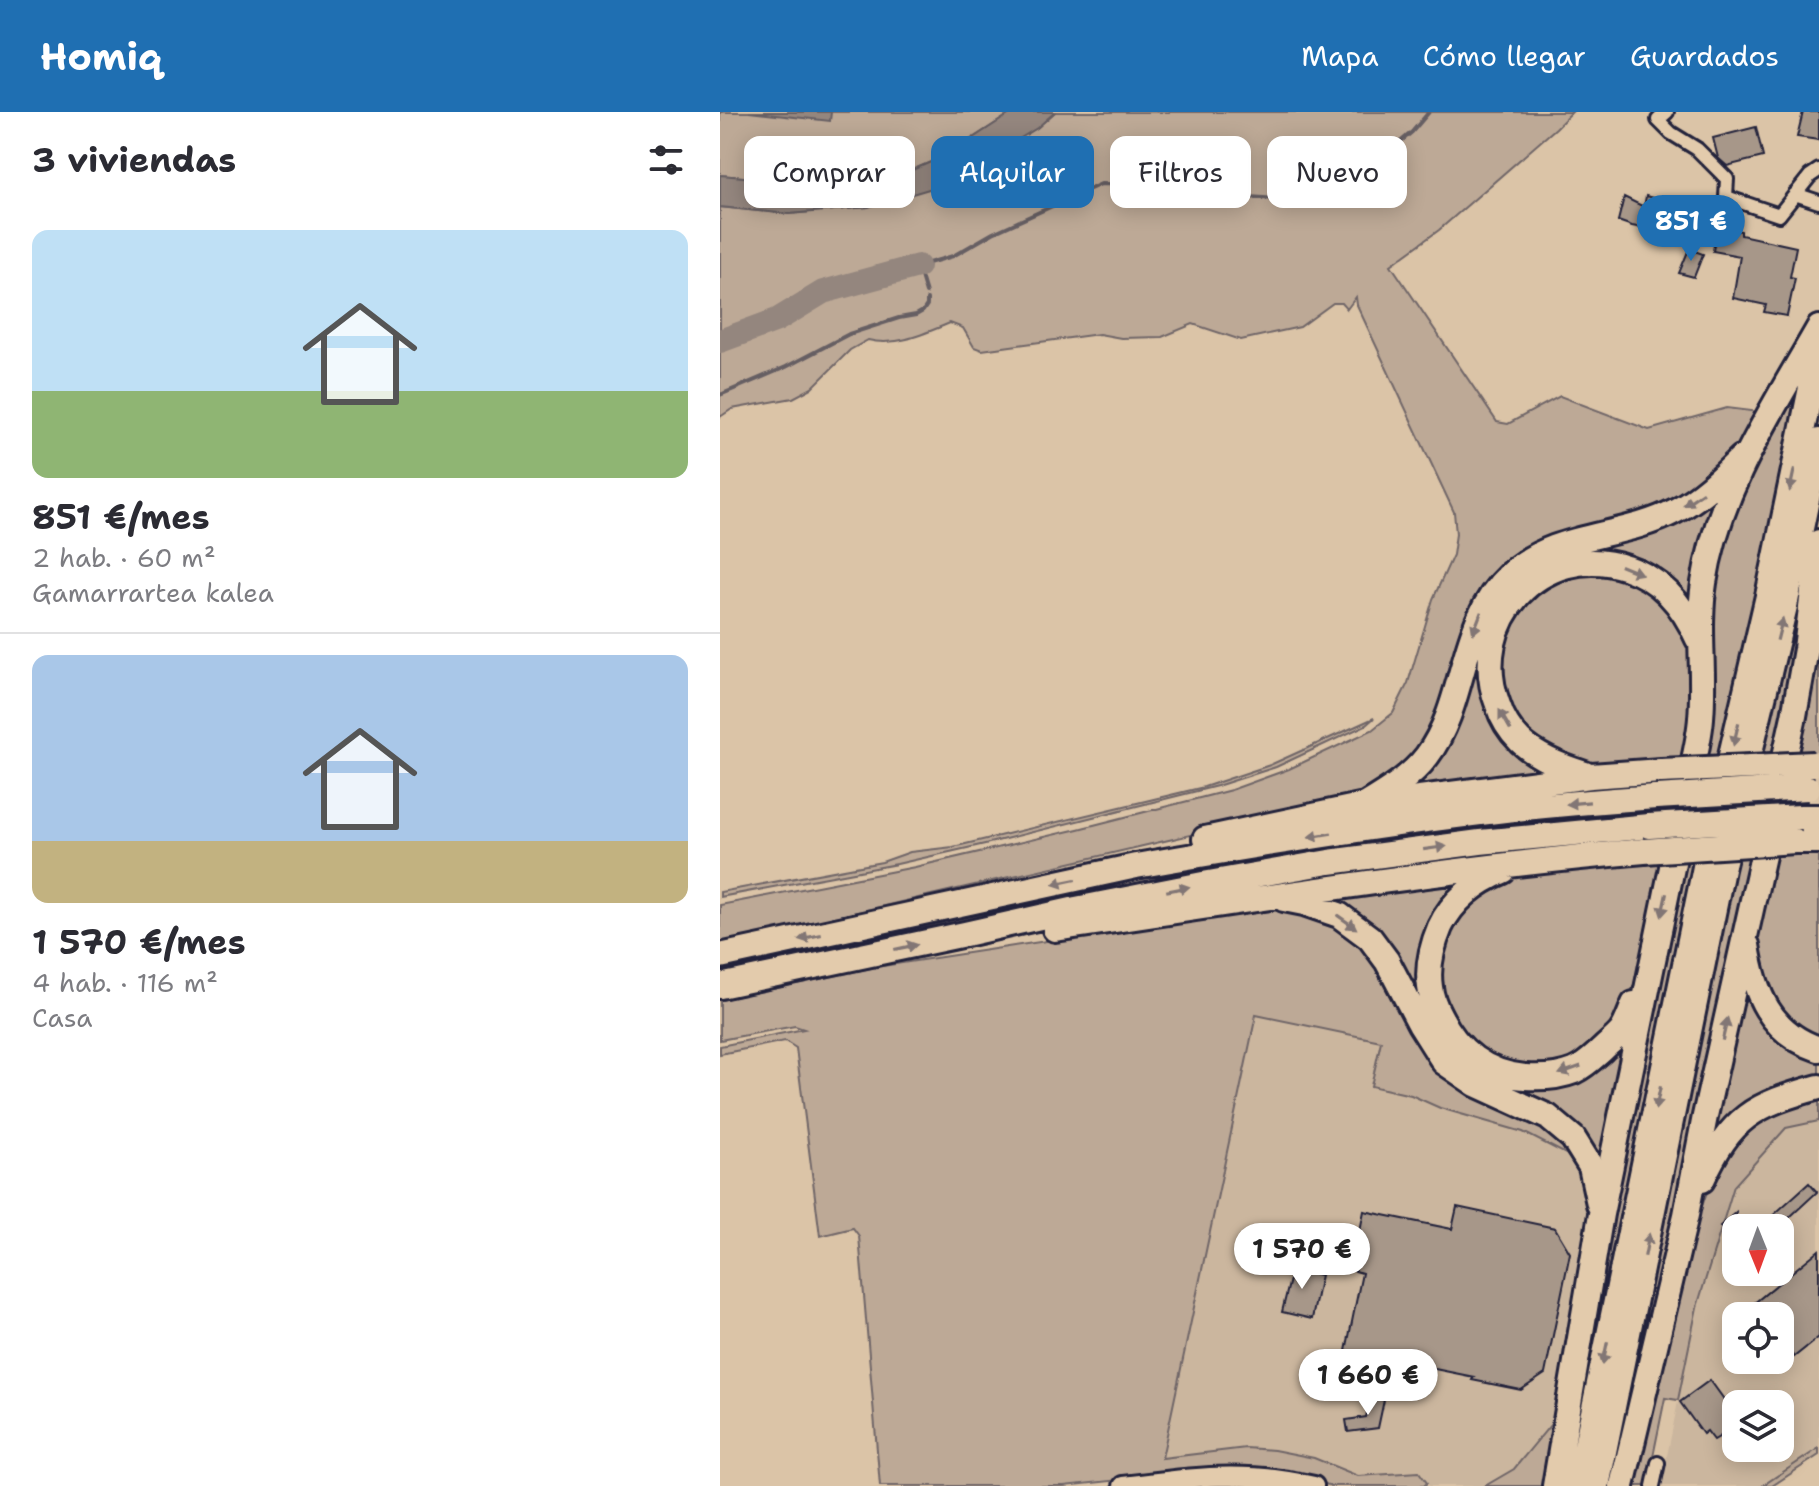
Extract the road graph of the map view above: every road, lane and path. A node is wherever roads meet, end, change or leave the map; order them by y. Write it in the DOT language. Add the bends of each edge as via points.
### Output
graph roads {
  1 [pos="1667,112"];
  2 [pos="1819,170"];
  3 [pos="1795,194"];
  4 [pos="1819,202"];
  5 [pos="1819,328"];
  6 [pos="1819,349"];
  7 [pos="1819,441"];
  8 [pos="1751,448"];
  9 [pos="1819,542"];
  10 [pos="1819,621"];
  11 [pos="1700,644"];
  12 [pos="1806,649"];
  13 [pos="1591,776"];
  14 [pos="1815,776"];
  15 [pos="1365,805"];
  16 [pos="1810,817"];
  17 [pos="1807,841"];
  18 [pos="1524,863"];
  19 [pos="1136,866"];
  20 [pos="1274,896"];
  21 [pos="965,934"];
  22 [pos="1746,935"];
  23 [pos="720,956"];
  24 [pos="1651,969"];
  25 [pos="720,986"];
  26 [pos="1819,1049"];
  27 [pos="1819,1087"];
  28 [pos="1601,1214"];
  29 [pos="1686,1215"];
  30 [pos="1658,1463"];
  31 [pos="1123,1486"];
  32 [pos="1314,1486"];
  33 [pos="1555,1486"];
  34 [pos="1578,1486"];
  35 [pos="1597,1486"];
  36 [pos="1622,1486"];
  37 [pos="1653,1486"];
  1 -- 3 [label="street" via="1658,120 1727,179 1726,197 1779,215"];
  2 -- 3 [label="street"];
  3 -- 4 [label="street"];
  5 -- 8 [label="highway"];
  6 -- 34 [label="highway, one-way" via="1705,867"];
  35 -- 7 [label="highway, one-way" via="1722,869"];
  8 -- 11 [label="highway" via="1716,529 1702,598"];
  8 -- 15 [label="highway, one-way" via="1720,479 1673,512 1548,549 1510,574 1477,622 1442,733 1410,775"];
  9 -- 12 [label="highway"];
  10 -- 12 [label="highway"];
  13 -- 11 [label="highway, one-way" via="1534,752 1500,712 1490,676 1492,641 1515,597 1553,569 1586,561 1619,565 1665,590 1690,620"];
  11 -- 24 [label="highway, one-way" via="1701,717"];
  12 -- 22 [label="highway"];
  13 -- 14 [label="highway, bridge" via="1661,771"];
  13 -- 15 [label="highway"];
  14 -- 19 [label="highway, one-way, bridge" via="1481,813"];
  15 -- 19 [label="highway" via="1173,847"];
  21 -- 16 [label="highway, one-way, bridge" via="1329,862 1649,826"];
  17 -- 18 [label="highway, bridge"];
  18 -- 20 [label="highway"];
  24 -- 18 [label="highway, one-way" via="1621,1032 1574,1071 1544,1078 1518,1076 1492,1070 1466,1054 1449,1034 1430,990 1434,941 1460,898 1487,878"];
  19 -- 23 [label="highway, one-way"];
  20 -- 21 [label="highway" via="1053,929"];
  20 -- 28 [label="highway, one-way" via="1339,915 1370,938 1444,1062 1476,1084 1548,1117 1573,1138 1591,1167"];
  25 -- 21 [label="highway, one-way"];
  22 -- 26 [label="highway" via="1763,1004 1777,1023"];
  29 -- 22 [label="highway, one-way"];
  24 -- 28 [label="highway"];
  27 -- 29 [label="highway" via="1771,1102 1740,1121 1712,1158"];
  28 -- 33 [label="highway"];
  29 -- 36 [label="highway"];
  30 -- 37 [label="street"];
  31 -- 32 [label="street" via="1188,1477 1262,1476"];
}
